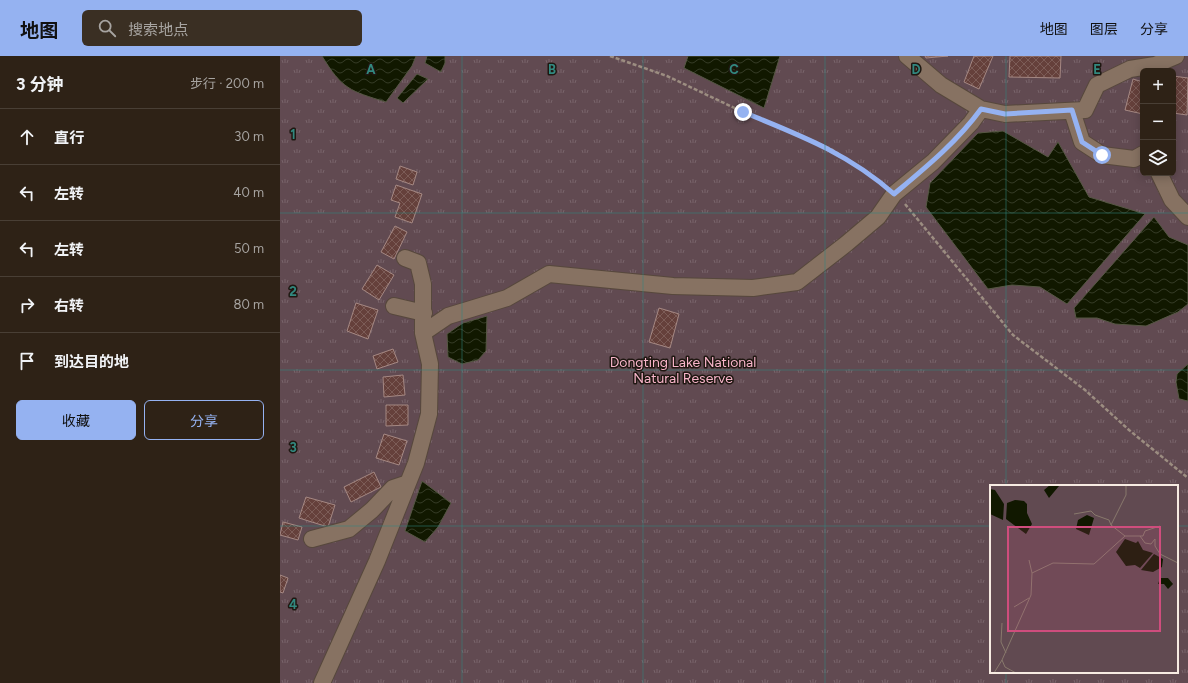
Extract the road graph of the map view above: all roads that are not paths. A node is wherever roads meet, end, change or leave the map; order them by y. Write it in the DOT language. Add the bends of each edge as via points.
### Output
graph roads {
  1 [pos="907,56"];
  2 [pos="1176,56"];
  3 [pos="981,109"];
  4 [pos="1072,110"];
  5 [pos="1140,156"];
  6 [pos="1160,176"];
  7 [pos="1188,217"];
  8 [pos="405,258"];
  9 [pos="394,306"];
  10 [pos="424,313"];
  11 [pos="423,333"];
  12 [pos="408,483"];
  13 [pos="312,539"];
  14 [pos="322,683"];
  1 -- 3 [label="street" via="941,85"];
  2 -- 4 [label="street" via="1155,65 1130,69 1097,85 1085,110"];
  3 -- 4 [label="street" via="1005,114"];
  3 -- 11 [label="street" via="933,162 894,194 878,217 797,282 753,288 673,286 548,274 506,298 448,316"];
  4 -- 5 [label="street" via="1082,142 1102,155 1134,159"];
  6 -- 7 [label="street" via="1172,200"];
  8 -- 10 [label="street" via="418,263 423,284"];
  9 -- 10 [label="street"];
  10 -- 11 [label="street"];
  11 -- 12 [label="street" via="430,364 429,414"];
  12 -- 13 [label="street" via="393,488 349,529"];
  12 -- 14 [label="street" via="377,561"];
}
